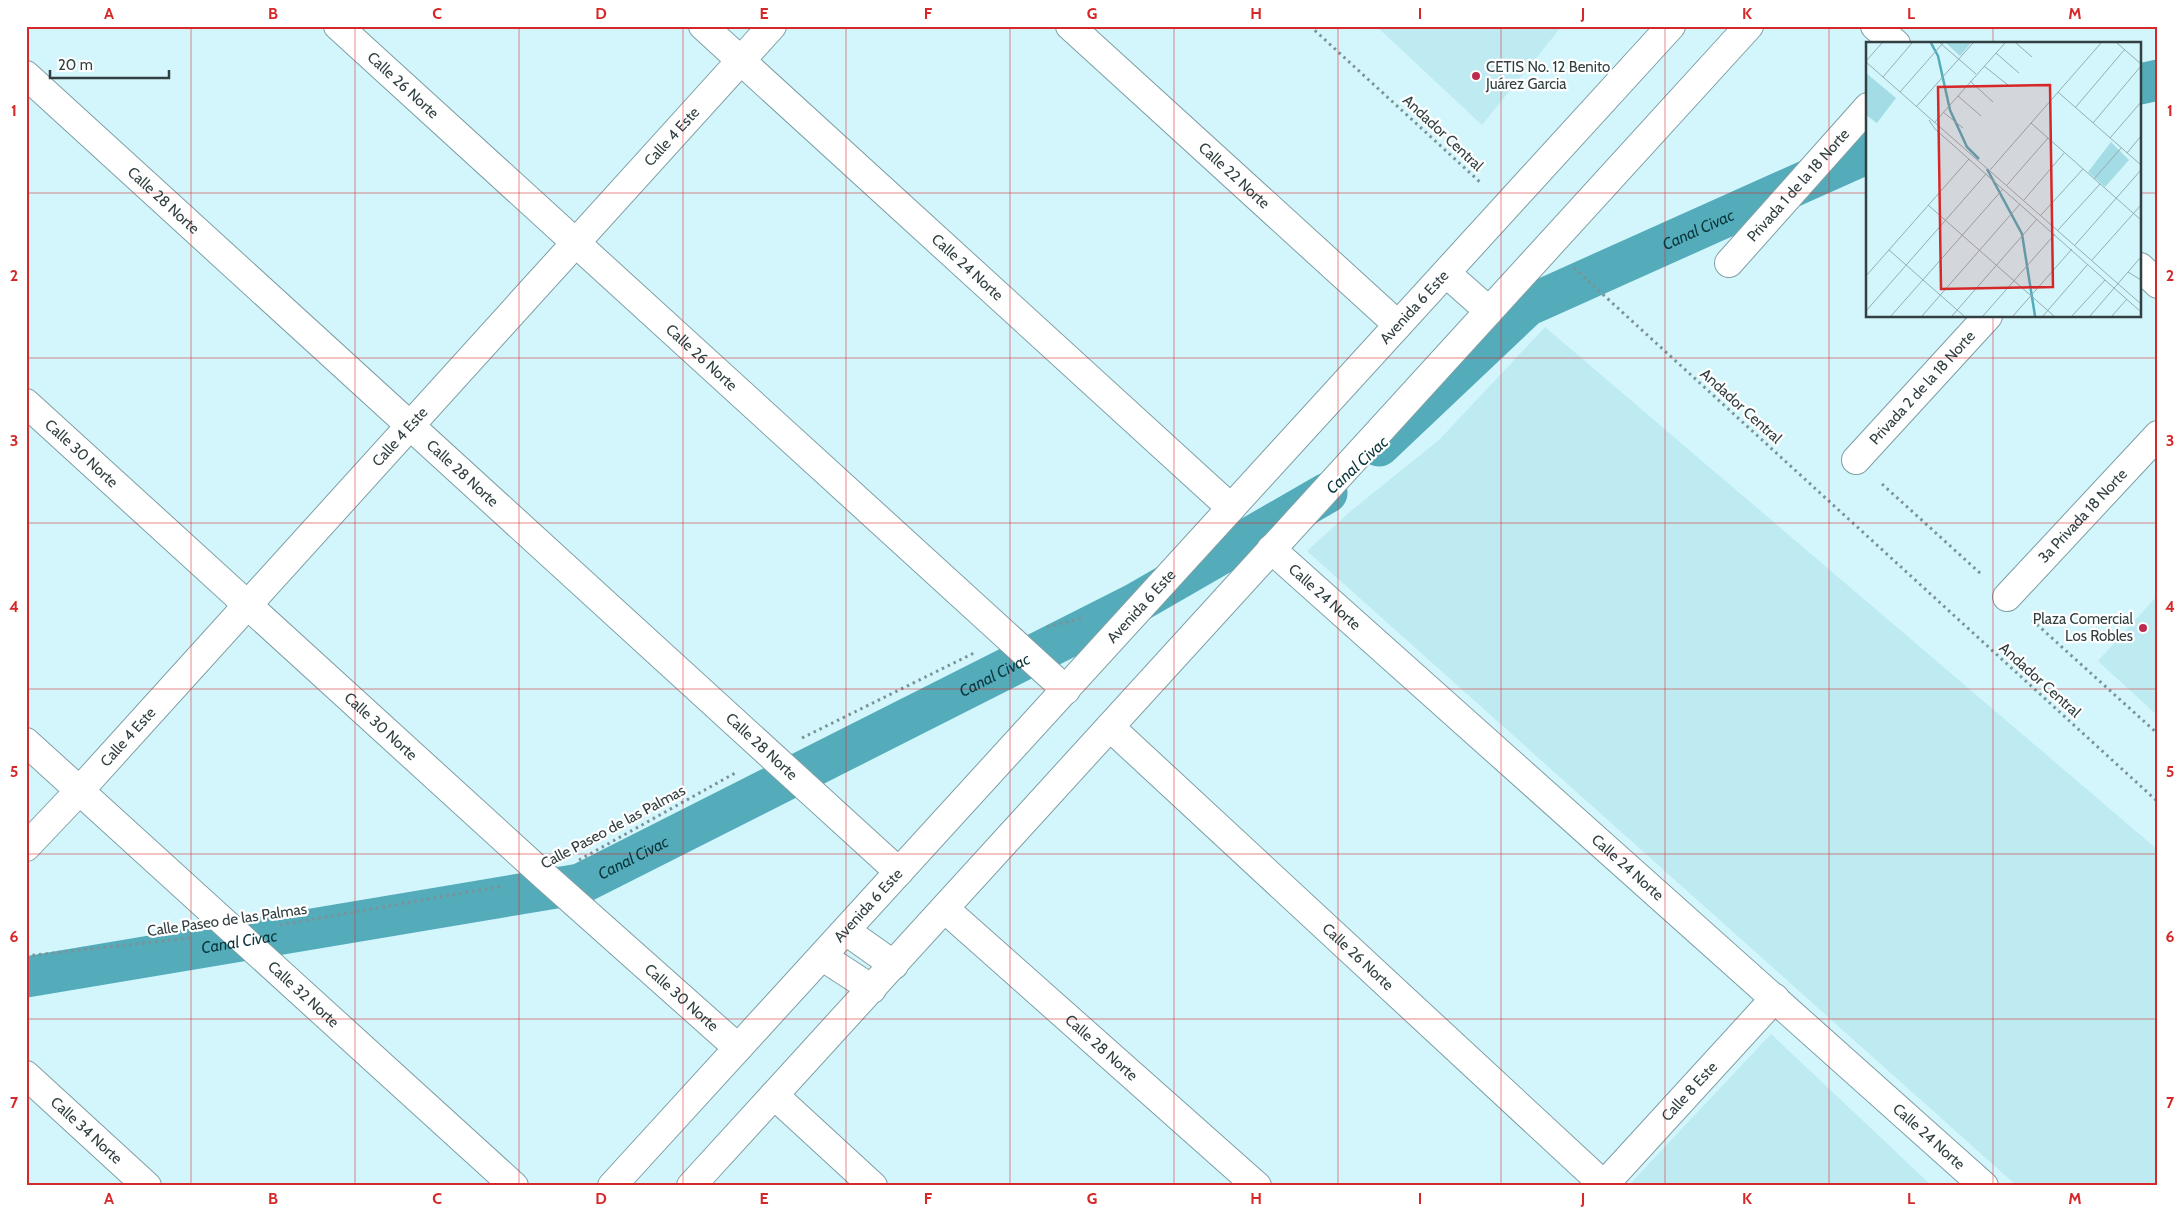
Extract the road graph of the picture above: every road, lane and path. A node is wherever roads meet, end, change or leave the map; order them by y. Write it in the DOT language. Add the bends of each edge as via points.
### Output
graph roads {
  1 [pos="338,26"];
  2 [pos="703,26"];
  3 [pos="772,26"];
  4 [pos="1070,26"];
  5 [pos="1310,26"];
  6 [pos="1671,26"];
  7 [pos="1749,26"];
  8 [pos="1875,26"];
  9 [pos="1894,42"];
  10 [pos="741,61"];
  11 [pos="26,75"];
  12 [pos="1866,110"];
  13 [pos="1507,207"];
  14 [pos="576,243"];
  15 [pos="1549,245"];
  16 [pos="1729,263"];
  17 [pos="2142,269"];
  18 [pos="1446,273"];
  19 [pos="2158,284"];
  20 [pos="1489,311"];
  21 [pos="1986,318"];
  22 [pos="1398,325"];
  23 [pos="26,403"];
  24 [pos="410,426"];
  25 [pos="2158,435"];
  26 [pos="1856,460"];
  27 [pos="1231,508"];
  28 [pos="1271,549"];
  29 [pos="2007,597"];
  30 [pos="248,604"];
  31 [pos="1089,617"];
  32 [pos="1007,636"];
  33 [pos="1066,690"];
  34 [pos="1110,727"];
  35 [pos="26,742"];
  36 [pos="769,754"];
  37 [pos="80,790"];
  38 [pos="2158,802"];
  39 [pos="26,847"];
  40 [pos="899,872"];
  41 [pos="547,878"];
  42 [pos="945,909"];
  43 [pos="846,931"];
  44 [pos="236,933"];
  45 [pos="26,956"];
  46 [pos="823,957"];
  47 [pos="894,965"];
  48 [pos="872,989"];
  49 [pos="1774,998"];
  50 [pos="738,1048"];
  51 [pos="26,1075"];
  52 [pos="774,1094"];
  53 [pos="1604,1185"];
  54 [pos="147,1186"];
  55 [pos="514,1186"];
  56 [pos="612,1186"];
  57 [pos="691,1186"];
  58 [pos="873,1186"];
  59 [pos="1257,1186"];
  60 [pos="1984,1186"];
  1 -- 14 [label="street, Calle 26 Norte"];
  2 -- 10 [label="street, Calle 24 Norte"];
  3 -- 10 [label="street, Calle 4 Este"];
  4 -- 22 [label="street, Calle 22 Norte"];
  5 -- 13 [label="path, Andador Central"];
  6 -- 13 [label="street, Avenida 6 Este"];
  7 -- 15 [label="street"];
  8 -- 9 [label="street"];
  10 -- 14 [label="street, Calle 4 Este"];
  10 -- 27 [label="street, Calle 24 Norte"];
  11 -- 24 [label="street, Calle 28 Norte"];
  12 -- 16 [label="street, Privada 1 de la 18 Norte"];
  13 -- 18 [label="street, Avenida 6 Este"];
  14 -- 24 [label="street, Calle 4 Este"];
  14 -- 32 [label="street, Calle 26 Norte"];
  15 -- 20 [label="street"];
  15 -- 38 [label="path, Andador Central"];
  17 -- 19 [label="street"];
  18 -- 20 [label="street"];
  18 -- 22 [label="street, Avenida 6 Este"];
  20 -- 28 [label="street"];
  21 -- 26 [label="street, Privada 2 de la 18 Norte"];
  22 -- 27 [label="street, Avenida 6 Este"];
  23 -- 30 [label="street, Calle 30 Norte"];
  24 -- 30 [label="street, Calle 4 Este"];
  24 -- 36 [label="street, Calle 28 Norte"];
  25 -- 29 [label="street, 3a Privada 18 Norte"];
  27 -- 33 [label="street, Avenida 6 Este"];
  28 -- 34 [label="street"];
  28 -- 49 [label="street, Calle 24 Norte"];
  30 -- 37 [label="street, Calle 4 Este"];
  30 -- 41 [label="street, Calle 30 Norte"];
  31 -- 32 [label="path, Calle Paseo de las Palmas"];
  32 -- 33 [label="street, Calle 26 Norte"];
  32 -- 36 [label="path, Calle Paseo de las Palmas"];
  33 -- 40 [label="street, Avenida 6 Este"];
  34 -- 42 [label="street"];
  34 -- 53 [label="street, Calle 26 Norte"];
  35 -- 37 [label="street, Calle 32 Norte"];
  36 -- 40 [label="street, Calle 28 Norte"];
  36 -- 41 [label="path, Calle Paseo de las Palmas"];
  37 -- 39 [label="street, Calle 4 Este"];
  37 -- 44 [label="street, Calle 32 Norte"];
  40 -- 43 [label="street, Avenida 6 Este"];
  41 -- 44 [label="path, Calle Paseo de las Palmas"];
  41 -- 50 [label="street, Calle 30 Norte"];
  42 -- 47 [label="street"];
  42 -- 59 [label="street, Calle 28 Norte"];
  43 -- 46 [label="street, Avenida 6 Este"];
  43 -- 47 [label="street"];
  44 -- 45 [label="path, Calle Paseo de las Palmas"];
  44 -- 55 [label="street, Calle 32 Norte"];
  46 -- 48 [label="street"];
  46 -- 50 [label="street, Avenida 6 Este"];
  47 -- 48 [label="street"];
  48 -- 52 [label="street"];
  49 -- 53 [label="street, Calle 8 Este"];
  49 -- 60 [label="street, Calle 24 Norte"];
  50 -- 56 [label="street, Avenida 6 Este"];
  51 -- 54 [label="street, Calle 34 Norte"];
  52 -- 57 [label="street"];
  52 -- 58 [label="street"];
}
